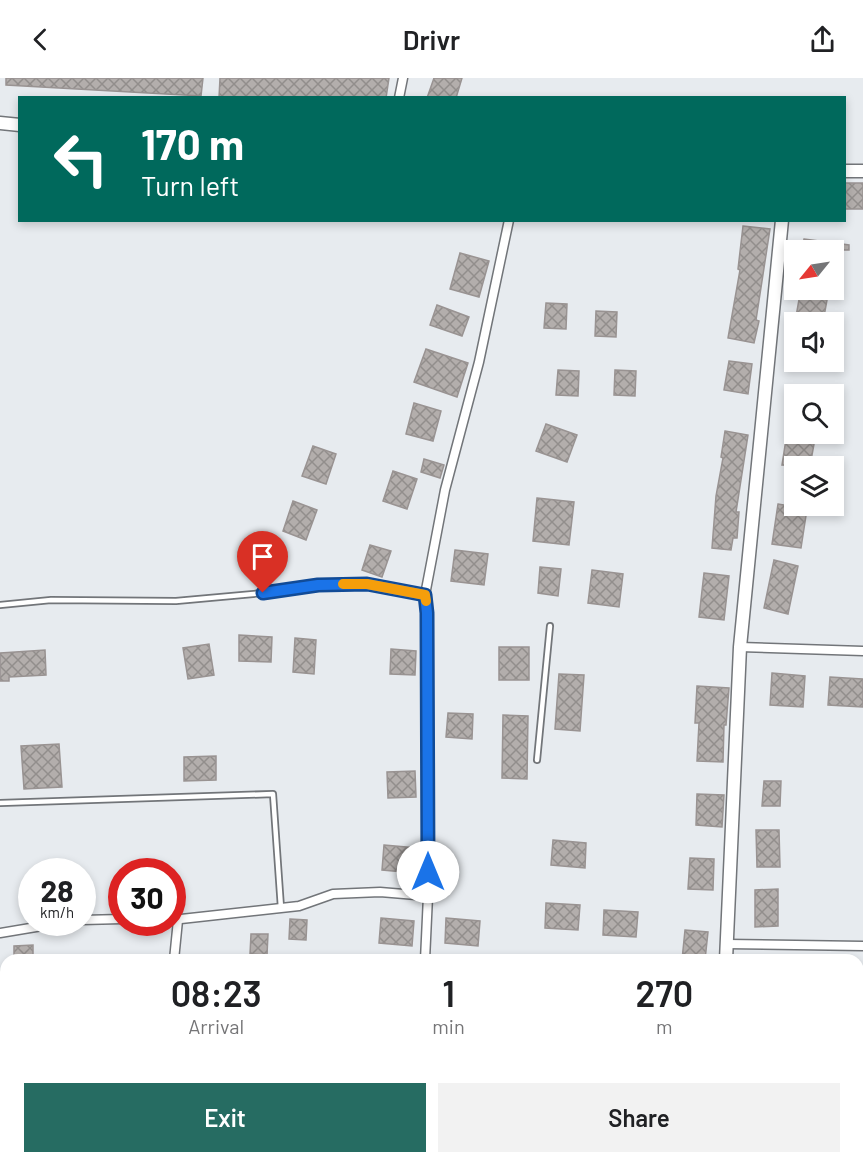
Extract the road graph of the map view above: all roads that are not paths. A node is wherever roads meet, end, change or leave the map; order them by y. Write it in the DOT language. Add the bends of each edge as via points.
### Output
graph roads {
  1 [pos="403,78"];
  2 [pos="399,96"];
  3 [pos="0,123"];
  4 [pos="18,125"];
  5 [pos="846,171"];
  6 [pos="863,171"];
  7 [pos="509,222"];
  8 [pos="782,222"];
  9 [pos="425,595"];
  10 [pos="0,605"];
  11 [pos="550,626"];
  12 [pos="740,647"];
  13 [pos="863,651"];
  14 [pos="537,760"];
  15 [pos="0,803"];
  16 [pos="428,896"];
  17 [pos="281,908"];
  18 [pos="186,919"];
  19 [pos="18,930"];
  20 [pos="0,933"];
  21 [pos="175,936"];
  22 [pos="727,944"];
  23 [pos="863,946"];
  24 [pos="174,954"];
  25 [pos="425,954"];
  26 [pos="726,954"];
  1 -- 2 [label="street"];
  3 -- 4 [label="street"];
  5 -- 6 [label="street"];
  7 -- 9 [label="street" via="479,362 445,490"];
  8 -- 12 [label="street"];
  9 -- 10 [label="lane" via="367,584 318,585 176,601 51,600"];
  9 -- 16 [label="street"];
  11 -- 14 [label="lane"];
  12 -- 13 [label="street"];
  12 -- 22 [label="street"];
  15 -- 17 [label="lane" via="273,794"];
  16 -- 17 [label="street" via="333,894"];
  16 -- 25 [label="street"];
  17 -- 18 [label="street"];
  19 -- 20 [label="street"];
  21 -- 24 [label="street"];
  22 -- 23 [label="street"];
  22 -- 26 [label="street"];
}
